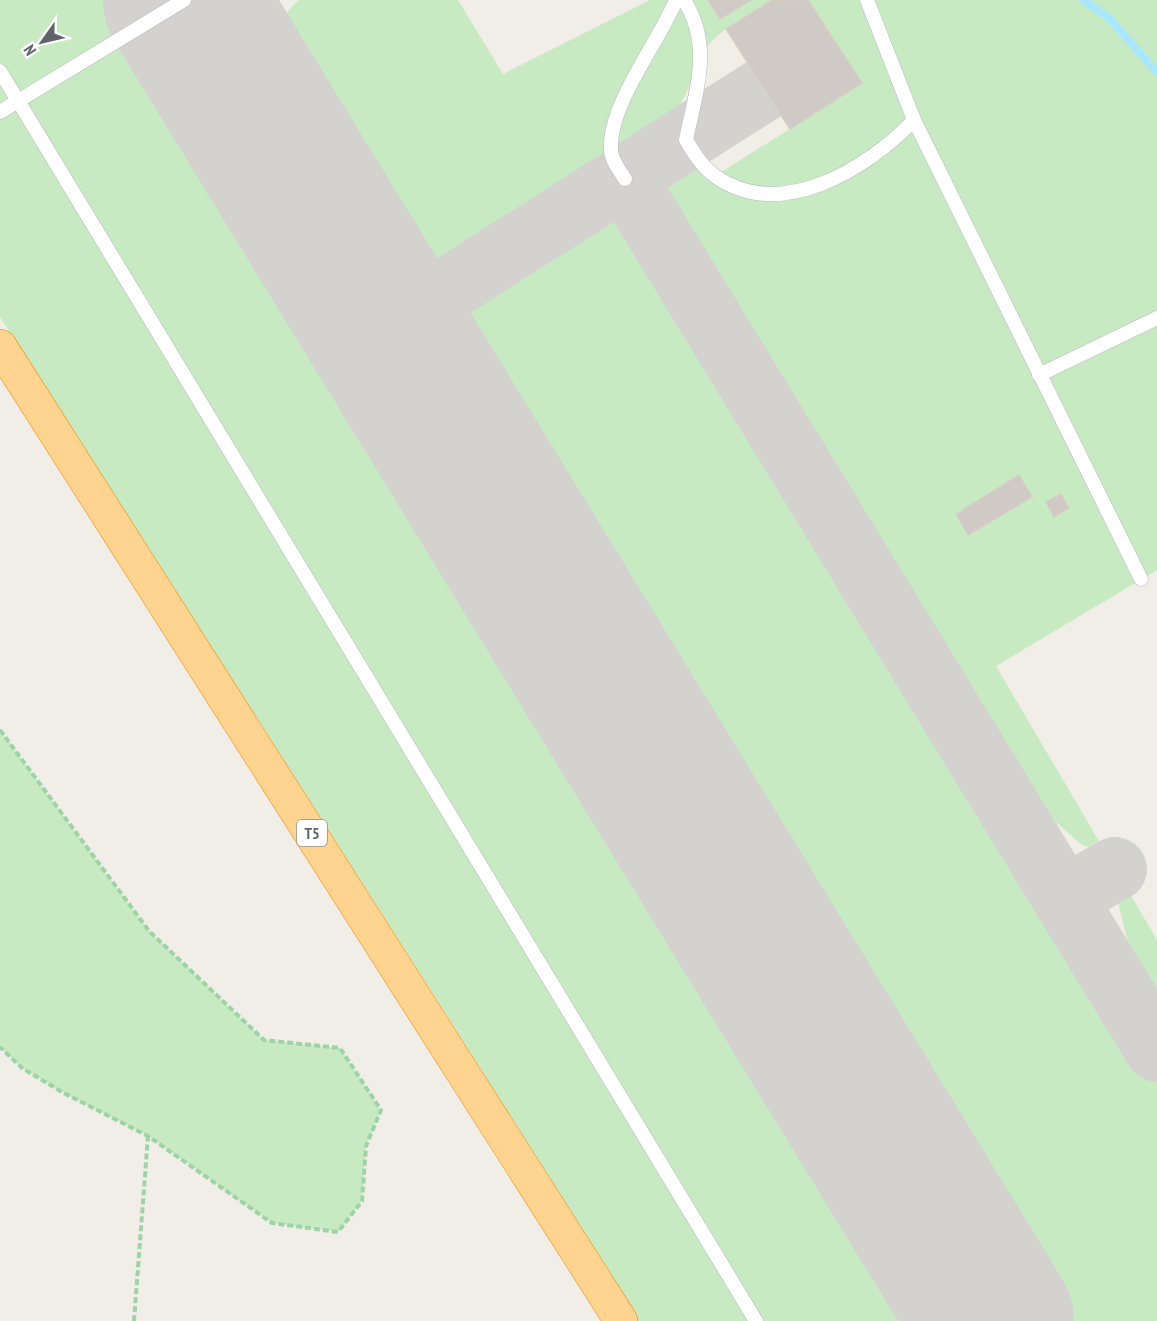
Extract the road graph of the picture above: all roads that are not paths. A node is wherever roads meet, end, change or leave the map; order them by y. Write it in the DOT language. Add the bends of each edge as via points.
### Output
graph roads {
  1 [pos="184,0"];
  2 [pos="675,0"];
  3 [pos="684,0"];
  4 [pos="867,0"];
  5 [pos="0,71"];
  6 [pos="18,101"];
  7 [pos="0,112"];
  8 [pos="914,120"];
  9 [pos="625,179"];
  10 [pos="1157,318"];
  11 [pos="0,346"];
  12 [pos="1039,375"];
  13 [pos="1141,579"];
  14 [pos="621,1321"];
  15 [pos="756,1321"];
  1 -- 6 [label="lane"];
  2 -- 9 [label="lane" via="626,94 612,136 612,156"];
  3 -- 8 [label="lane" via="702,44 686,140 702,164 727,183 774,193 828,182 873,157"];
  4 -- 8 [label="lane"];
  5 -- 6 [label="lane"];
  6 -- 7 [label="lane"];
  6 -- 15 [label="lane"];
  8 -- 12 [label="lane"];
  10 -- 12 [label="lane"];
  11 -- 14 [label="highway, T5"];
  12 -- 13 [label="lane"];
}
